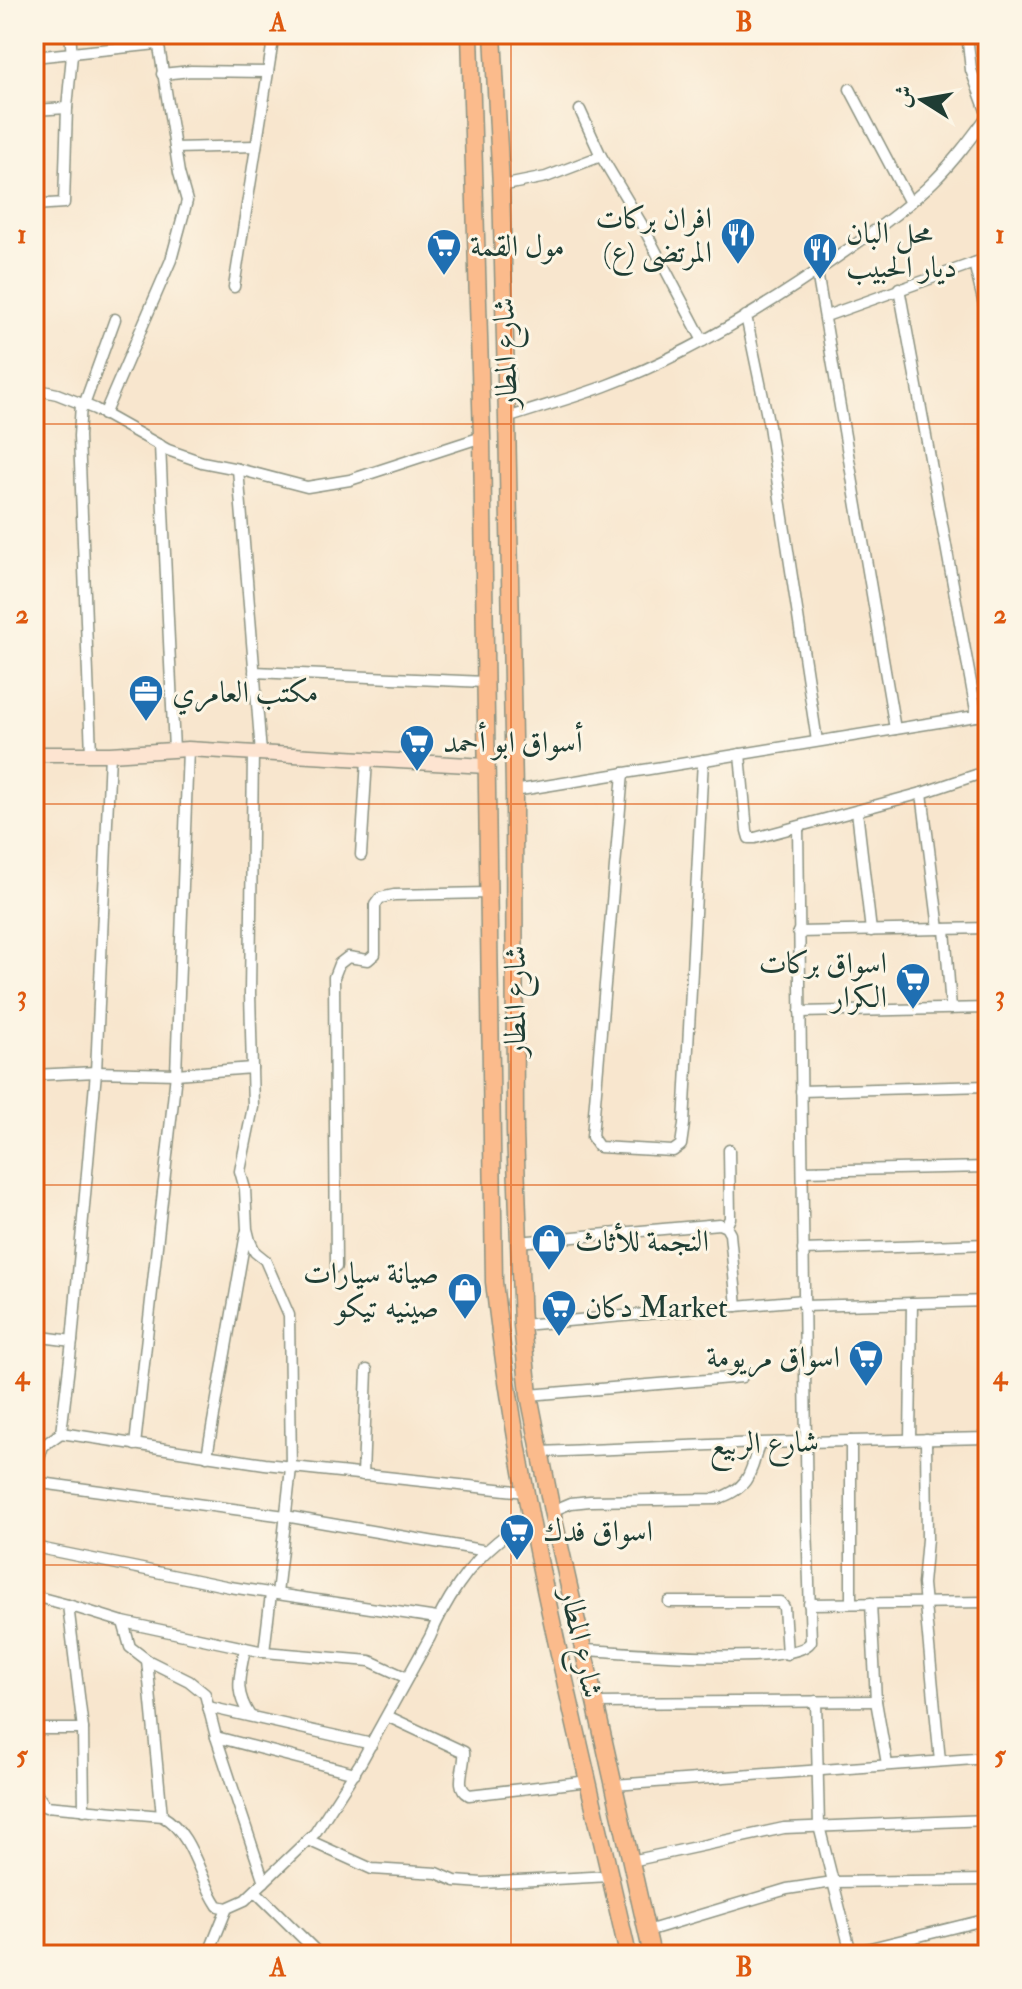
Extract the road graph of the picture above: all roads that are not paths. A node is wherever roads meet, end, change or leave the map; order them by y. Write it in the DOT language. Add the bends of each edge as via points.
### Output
graph roads {
  1 [pos="70,34"];
  2 [pos="274,34"];
  3 [pos="470,34"];
  4 [pos="493,34"];
  5 [pos="967,34"];
  6 [pos="157,39"];
  7 [pos="72,55"];
  8 [pos="34,57"];
  9 [pos="495,57"];
  10 [pos="471,59"];
  11 [pos="268,72"];
  12 [pos="162,74"];
  13 [pos="850,89"];
  14 [pos="496,95"];
  15 [pos="473,97"];
  16 [pos="67,108"];
  17 [pos="34,110"];
  18 [pos="580,110"];
  19 [pos="988,116"];
  20 [pos="256,146"];
  21 [pos="175,148"];
  22 [pos="601,156"];
  23 [pos="501,186"];
  24 [pos="910,203"];
  25 [pos="34,205"];
  26 [pos="988,258"];
  27 [pos="974,263"];
  28 [pos="817,272"];
  29 [pos="234,287"];
  30 [pos="899,288"];
  31 [pos="746,316"];
  32 [pos="826,316"];
  33 [pos="115,319"];
  34 [pos="988,321"];
  35 [pos="703,341"];
  36 [pos="34,389"];
  37 [pos="82,405"];
  38 [pos="104,415"];
  39 [pos="507,418"];
  40 [pos="482,437"];
  41 [pos="160,445"];
  42 [pos="238,469"];
  43 [pos="254,672"];
  44 [pos="485,682"];
  45 [pos="982,715"];
  46 [pos="895,729"];
  47 [pos="817,741"];
  48 [pos="181,750"];
  49 [pos="257,753"];
  50 [pos="34,754"];
  51 [pos="91,754"];
  52 [pos="110,754"];
  53 [pos="740,754"];
  54 [pos="367,760"];
  55 [pos="703,760"];
  56 [pos="486,766"];
  57 [pos="988,771"];
  58 [pos="623,773"];
  59 [pos="514,791"];
  60 [pos="922,793"];
  61 [pos="857,811"];
  62 [pos="798,827"];
  63 [pos="361,855"];
  64 [pos="487,893"];
  65 [pos="988,928"];
  66 [pos="942,929"];
  67 [pos="871,931"];
  68 [pos="798,932"];
  69 [pos="988,1008"];
  70 [pos="951,1009"];
  71 [pos="800,1012"];
  72 [pos="252,1068"];
  73 [pos="96,1072"];
  74 [pos="176,1074"];
  75 [pos="34,1075"];
  76 [pos="988,1086"];
  77 [pos="801,1091"];
  78 [pos="515,1106"];
  79 [pos="490,1108"];
  80 [pos="729,1150"];
  81 [pos="491,1152"];
  82 [pos="516,1152"];
  83 [pos="988,1167"];
  84 [pos="803,1171"];
  85 [pos="726,1227"];
  86 [pos="247,1229"];
  87 [pos="518,1242"];
  88 [pos="988,1244"];
  89 [pos="803,1250"];
  90 [pos="336,1267"];
  91 [pos="988,1301"];
  92 [pos="804,1303"];
  93 [pos="912,1303"];
  94 [pos="737,1306"];
  95 [pos="522,1325"];
  96 [pos="34,1336"];
  97 [pos="72,1341"];
  98 [pos="367,1370"];
  99 [pos="742,1377"];
  100 [pos="529,1395"];
  101 [pos="61,1433"];
  102 [pos="988,1438"];
  103 [pos="910,1439"];
  104 [pos="926,1439"];
  105 [pos="851,1441"];
  106 [pos="807,1442"];
  107 [pos="759,1443"];
  108 [pos="135,1445"];
  109 [pos="540,1452"];
  110 [pos="207,1456"];
  111 [pos="291,1468"];
  112 [pos="34,1474"];
  113 [pos="363,1475"];
  114 [pos="34,1482"];
  115 [pos="525,1492"];
  116 [pos="552,1511"];
  117 [pos="285,1516"];
  118 [pos="530,1521"];
  119 [pos="34,1547"];
  120 [pos="487,1551"];
  121 [pos="274,1594"];
  122 [pos="34,1596"];
  123 [pos="669,1602"];
  124 [pos="925,1602"];
  125 [pos="988,1602"];
  126 [pos="851,1603"];
  127 [pos="871,1603"];
  128 [pos="809,1604"];
  129 [pos="68,1605"];
  130 [pos="437,1618"];
  131 [pos="123,1622"];
  132 [pos="245,1648"];
  133 [pos="584,1650"];
  134 [pos="264,1652"];
  135 [pos="787,1654"];
  136 [pos="147,1660"];
  137 [pos="407,1678"];
  138 [pos="569,1694"];
  139 [pos="594,1697"];
  140 [pos="816,1701"];
  141 [pos="876,1701"];
  142 [pos="208,1707"];
  143 [pos="250,1716"];
  144 [pos="387,1716"];
  145 [pos="600,1727"];
  146 [pos="34,1729"];
  147 [pos="83,1729"];
  148 [pos="578,1732"];
  149 [pos="216,1737"];
  150 [pos="372,1744"];
  151 [pos="988,1758"];
  152 [pos="940,1761"];
  153 [pos="887,1764"];
  154 [pos="817,1769"];
  155 [pos="355,1773"];
  156 [pos="589,1781"];
  157 [pos="614,1785"];
  158 [pos="34,1790"];
  159 [pos="40,1806"];
  160 [pos="84,1810"];
  161 [pos="162,1816"];
  162 [pos="988,1820"];
  163 [pos="819,1826"];
  164 [pos="308,1840"];
  165 [pos="631,1861"];
  166 [pos="610,1876"];
  167 [pos="988,1880"];
  168 [pos="264,1882"];
  169 [pos="833,1882"];
  170 [pos="255,1891"];
  171 [pos="227,1908"];
  172 [pos="988,1919"];
  173 [pos="647,1931"];
  174 [pos="34,1948"];
  175 [pos="209,1954"];
  176 [pos="846,1954"];
  177 [pos="52,1955"];
  178 [pos="320,1955"];
  179 [pos="628,1955"];
  180 [pos="652,1955"];
  1 -- 7 [label="street"];
  2 -- 11 [label="street"];
  3 -- 10 [label="main road, شارع المطار"];
  4 -- 9 [label="main road, شارع المطار"];
  5 -- 19 [label="street" via="971,70"];
  6 -- 7 [label="street"];
  6 -- 12 [label="street"];
  7 -- 8 [label="street"];
  7 -- 16 [label="street"];
  9 -- 10 [label="main road" via="482,63"];
  9 -- 14 [label="main road, شارع المطار"];
  10 -- 15 [label="main road, شارع المطار"];
  11 -- 12 [label="street"];
  11 -- 20 [label="street"];
  12 -- 21 [label="street"];
  13 -- 24 [label="street"];
  14 -- 15 [label="main road" via="481,92"];
  14 -- 23 [label="main road, شارع المطار"];
  15 -- 40 [label="main road, شارع المطار"];
  16 -- 17 [label="street"];
  16 -- 25 [label="street" via="64,203"];
  18 -- 22 [label="street"];
  19 -- 24 [label="street"];
  20 -- 21 [label="street"];
  20 -- 29 [label="street"];
  21 -- 38 [label="street" via="187,201 182,225"];
  22 -- 23 [label="street" via="546,177"];
  22 -- 35 [label="street"];
  23 -- 39 [label="main road, شارع المطار"];
  24 -- 28 [label="street"];
  26 -- 27 [label="street"];
  27 -- 30 [label="street"];
  27 -- 34 [label="street"];
  28 -- 31 [label="street"];
  28 -- 32 [label="street"];
  30 -- 32 [label="street"];
  30 -- 45 [label="street"];
  31 -- 35 [label="street"];
  31 -- 47 [label="street" via="769,426"];
  32 -- 46 [label="street"];
  33 -- 37 [label="street"];
  35 -- 39 [label="street" via="604,386"];
  36 -- 37 [label="street"];
  37 -- 38 [label="street"];
  37 -- 51 [label="street"];
  38 -- 41 [label="street"];
  39 -- 59 [label="main road, شارع المطار"];
  40 -- 42 [label="street" via="317,486"];
  40 -- 44 [label="main road, شارع المطار"];
  41 -- 42 [label="street"];
  41 -- 48 [label="street"];
  42 -- 43 [label="street"];
  43 -- 44 [label="street"];
  43 -- 49 [label="street"];
  44 -- 56 [label="main road, شارع المطار"];
  45 -- 46 [label="street"];
  46 -- 47 [label="street"];
  47 -- 53 [label="street"];
  48 -- 49 [label="street"];
  48 -- 52 [label="street"];
  48 -- 74 [label="street"];
  49 -- 54 [label="street"];
  49 -- 72 [label="street"];
  50 -- 51 [label="street"];
  51 -- 52 [label="street"];
  52 -- 73 [label="street"];
  53 -- 55 [label="street"];
  53 -- 62 [label="street" via="749,838"];
  54 -- 56 [label="street"];
  54 -- 63 [label="street"];
  55 -- 58 [label="street"];
  55 -- 58 [label="street" via="684,1124 681,1145 673,1151 599,1147 592,1137"];
  56 -- 64 [label="main road, شارع المطار"];
  57 -- 60 [label="street"];
  58 -- 59 [label="street"];
  59 -- 78 [label="main road, شارع المطار"];
  60 -- 61 [label="street"];
  60 -- 66 [label="street"];
  61 -- 62 [label="street"];
  61 -- 67 [label="street"];
  62 -- 68 [label="street"];
  64 -- 79 [label="main road, شارع المطار"];
  64 -- 90 [label="street" via="380,898 375,905 375,954 368,960 348,957 339,964 334,977"];
  65 -- 66 [label="street"];
  66 -- 67 [label="street"];
  66 -- 70 [label="street"];
  67 -- 68 [label="street"];
  68 -- 71 [label="street"];
  69 -- 70 [label="street"];
  70 -- 71 [label="street"];
  71 -- 77 [label="street"];
  72 -- 74 [label="street"];
  72 -- 86 [label="street" via="253,1107 240,1171"];
  73 -- 74 [label="street"];
  73 -- 75 [label="street"];
  73 -- 97 [label="street"];
  74 -- 108 [label="street"];
  76 -- 77 [label="street"];
  77 -- 84 [label="street"];
  78 -- 79 [label="main road" via="502,1112"];
  78 -- 82 [label="main road, شارع المطار"];
  79 -- 81 [label="main road, شارع المطار"];
  80 -- 85 [label="street"];
  81 -- 82 [label="main road" via="504,1147"];
  81 -- 115 [label="main road, شارع المطار" via="494,1282"];
  82 -- 87 [label="main road, شارع المطار"];
  83 -- 84 [label="street"];
  84 -- 89 [label="street"];
  85 -- 87 [label="street"];
  85 -- 94 [label="street"];
  86 -- 110 [label="street"];
  86 -- 111 [label="street" via="289,1315"];
  87 -- 95 [label="main road, شارع المطار"];
  88 -- 89 [label="street"];
  89 -- 92 [label="street"];
  91 -- 93 [label="street"];
  92 -- 93 [label="street"];
  92 -- 94 [label="street"];
  92 -- 106 [label="street"];
  93 -- 103 [label="street"];
  94 -- 95 [label="street"];
  95 -- 100 [label="main road, شارع المطار"];
  96 -- 97 [label="street"];
  97 -- 101 [label="street"];
  98 -- 113 [label="street"];
  99 -- 100 [label="street"];
  100 -- 109 [label="main road, شارع المطار"];
  101 -- 108 [label="street"];
  101 -- 112 [label="street" via="43,1446"];
  102 -- 104 [label="street, شارع الربيع"];
  103 -- 104 [label="street, شارع الربيع"];
  103 -- 105 [label="street, شارع الربيع"];
  104 -- 124 [label="street"];
  105 -- 106 [label="street, شارع الربيع"];
  105 -- 126 [label="street"];
  106 -- 107 [label="street, شارع الربيع"];
  106 -- 128 [label="street"];
  107 -- 109 [label="street, شارع الربيع"];
  107 -- 116 [label="street" via="745,1484 732,1495 590,1501"];
  108 -- 110 [label="street"];
  109 -- 116 [label="main road, شارع المطار"];
  110 -- 111 [label="street"];
  111 -- 113 [label="street"];
  111 -- 117 [label="street"];
  113 -- 115 [label="street"];
  114 -- 117 [label="street"];
  115 -- 118 [label="main road, شارع المطار"];
  116 -- 133 [label="main road, شارع المطار"];
  117 -- 120 [label="street"];
  117 -- 121 [label="street"];
  118 -- 120 [label="street"];
  118 -- 138 [label="main road, شارع المطار"];
  119 -- 121 [label="street"];
  120 -- 130 [label="street"];
  121 -- 130 [label="street"];
  121 -- 134 [label="street"];
  122 -- 129 [label="street"];
  123 -- 135 [label="street" via="780,1602"];
  124 -- 125 [label="street"];
  124 -- 127 [label="street"];
  124 -- 152 [label="street"];
  126 -- 127 [label="street"];
  126 -- 128 [label="street"];
  127 -- 141 [label="street"];
  128 -- 135 [label="street" via="811,1641"];
  129 -- 131 [label="street"];
  129 -- 147 [label="street"];
  130 -- 137 [label="street"];
  131 -- 132 [label="street"];
  131 -- 136 [label="street" via="130,1647"];
  132 -- 134 [label="street"];
  132 -- 143 [label="street" via="238,1686"];
  133 -- 135 [label="street" via="751,1658"];
  133 -- 139 [label="main road, شارع المطار"];
  134 -- 137 [label="street" via="370,1661"];
  136 -- 142 [label="street" via="198,1687"];
  136 -- 161 [label="street"];
  137 -- 144 [label="street"];
  138 -- 139 [label="main road"];
  138 -- 148 [label="main road, شارع المطار"];
  139 -- 140 [label="street"];
  139 -- 145 [label="main road, شارع المطار"];
  140 -- 141 [label="street"];
  140 -- 154 [label="street"];
  141 -- 153 [label="street"];
  142 -- 143 [label="street"];
  142 -- 149 [label="street"];
  143 -- 150 [label="street"];
  144 -- 150 [label="street"];
  144 -- 156 [label="street" via="464,1752 459,1782 469,1795"];
  145 -- 148 [label="main road" via="590,1724"];
  145 -- 157 [label="main road, شارع المطار"];
  146 -- 147 [label="street"];
  147 -- 160 [label="street"];
  148 -- 156 [label="main road, شارع المطار"];
  149 -- 155 [label="street"];
  149 -- 168 [label="street"];
  150 -- 155 [label="street"];
  151 -- 152 [label="street"];
  152 -- 153 [label="street"];
  153 -- 154 [label="street"];
  154 -- 157 [label="street"];
  154 -- 163 [label="street"];
  155 -- 164 [label="street"];
  156 -- 166 [label="main road, شارع المطار"];
  157 -- 165 [label="main road, شارع المطار"];
  158 -- 159 [label="street"];
  159 -- 160 [label="street"];
  160 -- 161 [label="street"];
  161 -- 171 [label="street" via="176,1824 209,1892 218,1906"];
  162 -- 163 [label="street"];
  163 -- 165 [label="street" via="784,1828"];
  163 -- 169 [label="street"];
  164 -- 166 [label="street" via="372,1869 437,1873 455,1881"];
  164 -- 168 [label="street"];
  165 -- 173 [label="main road, شارع المطار"];
  166 -- 179 [label="main road, شارع المطار"];
  167 -- 169 [label="street"];
  168 -- 170 [label="street"];
  169 -- 173 [label="street" via="787,1889"];
  169 -- 176 [label="street"];
  170 -- 171 [label="street"];
  170 -- 178 [label="street"];
  171 -- 175 [label="street"];
  172 -- 176 [label="street"];
  173 -- 180 [label="main road, شارع المطار"];
  174 -- 177 [label="street"];
}
